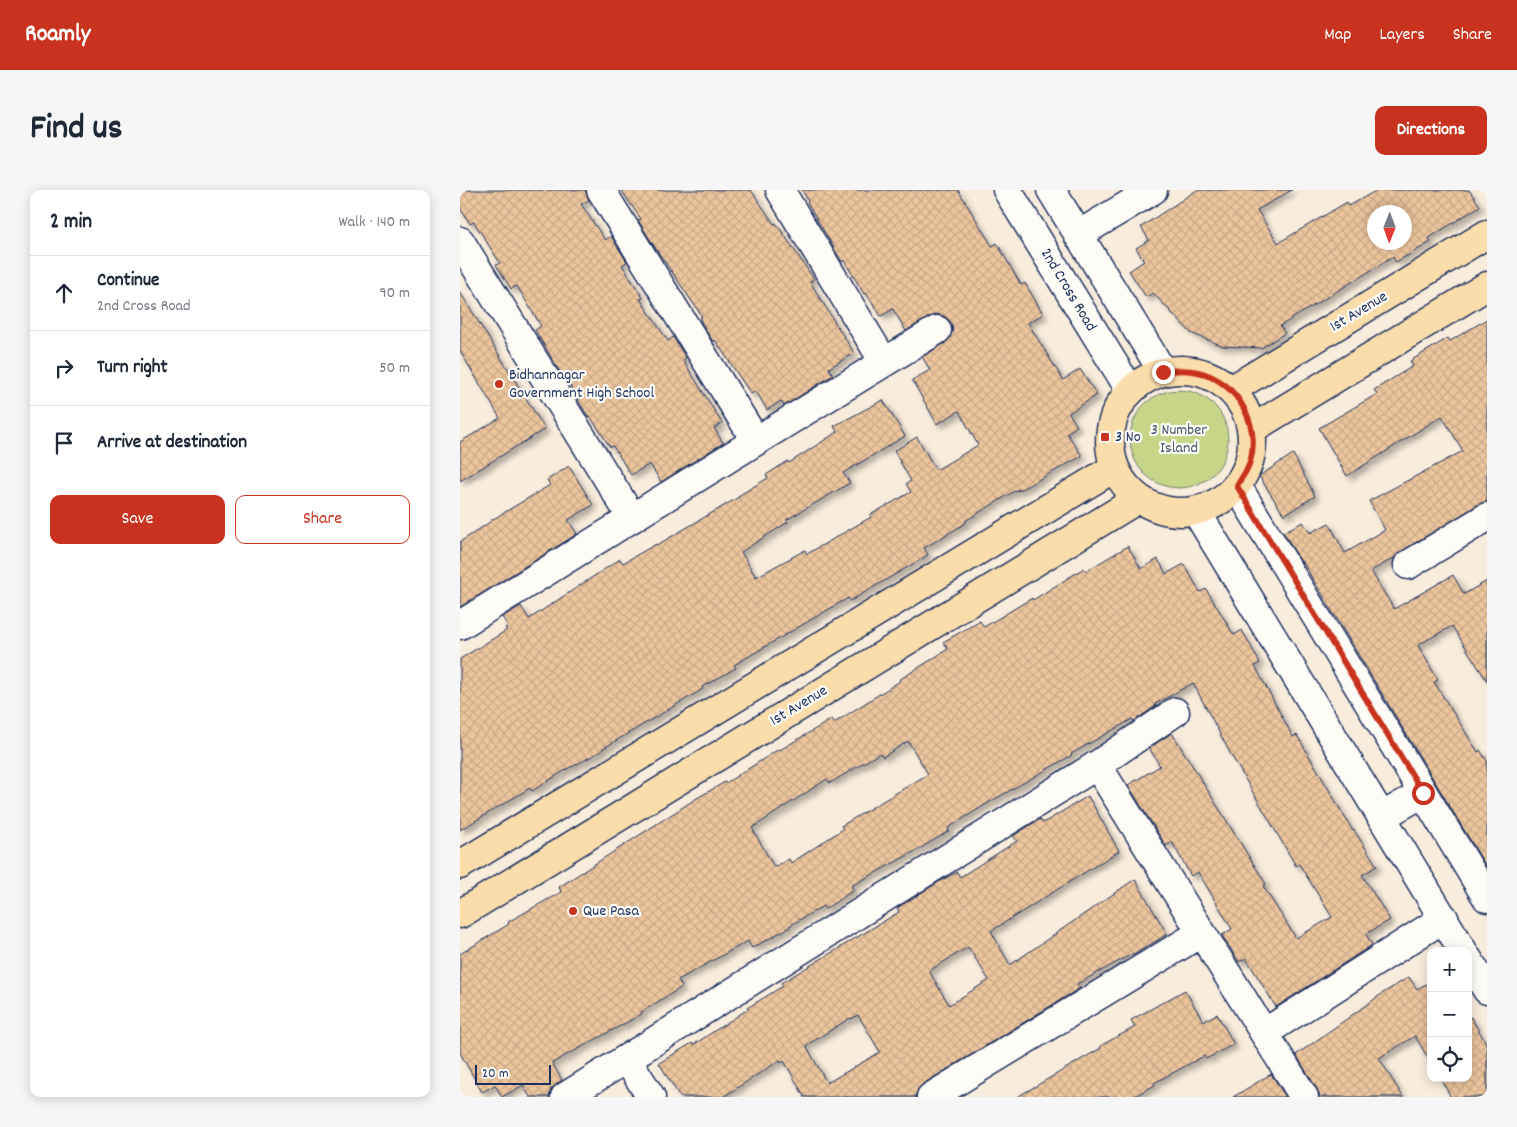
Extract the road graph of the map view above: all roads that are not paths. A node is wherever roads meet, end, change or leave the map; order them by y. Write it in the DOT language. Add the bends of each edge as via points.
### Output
graph roads {
  1 [pos="601,190"];
  2 [pos="780,190"];
  3 [pos="1007,190"];
  4 [pos="1051,190"];
  5 [pos="1152,190"];
  6 [pos="1487,234"];
  7 [pos="1078,235"];
  8 [pos="460,241"];
  9 [pos="1487,286"];
  10 [pos="938,330"];
  11 [pos="884,362"];
  12 [pos="1163,372"];
  13 [pos="1130,390"];
  14 [pos="1231,390"];
  15 [pos="1252,429"];
  16 [pos="756,441"];
  17 [pos="1114,468"];
  18 [pos="1237,486"];
  19 [pos="1138,499"];
  20 [pos="1196,511"];
  21 [pos="632,518"];
  22 [pos="1486,521"];
  23 [pos="1408,565"];
  24 [pos="460,625"];
  25 [pos="1175,712"];
  26 [pos="1097,765"];
  27 [pos="1423,793"];
  28 [pos="1381,817"];
  29 [pos="460,865"];
  30 [pos="1486,893"];
  31 [pos="460,914"];
  32 [pos="1444,918"];
  33 [pos="1201,933"];
  34 [pos="1461,947"];
  35 [pos="1472,966"];
  36 [pos="1487,990"];
  37 [pos="1264,1033"];
  38 [pos="627,1059"];
  39 [pos="564,1097"];
  40 [pos="651,1097"];
  41 [pos="931,1097"];
  42 [pos="1304,1097"];
  1 -- 16 [label="street"];
  2 -- 11 [label="street"];
  3 -- 13 [label="street, 2nd Cross Road"];
  4 -- 7 [label="street"];
  5 -- 7 [label="street"];
  6 -- 14 [label="main road, 1st Avenue"];
  7 -- 12 [label="street"];
  8 -- 21 [label="street"];
  9 -- 15 [label="main road"];
  10 -- 11 [label="street"];
  11 -- 16 [label="street"];
  12 -- 13 [label="main road" via="1145,378"];
  12 -- 14 [label="main road" via="1199,372"];
  13 -- 17 [label="main road" via="1114,414 1109,441"];
  14 -- 15 [label="main road" via="1241,401"];
  15 -- 18 [label="main road" via="1252,450 1247,469"];
  16 -- 21 [label="street"];
  17 -- 19 [label="main road"];
  17 -- 29 [label="main road"];
  18 -- 20 [label="main road" via="1218,502"];
  18 -- 27 [label="street"];
  19 -- 20 [label="main road" via="1166,511"];
  19 -- 31 [label="main road, 1st Avenue"];
  20 -- 28 [label="street"];
  21 -- 24 [label="street"];
  22 -- 23 [label="street"];
  25 -- 26 [label="street"];
  26 -- 33 [label="street"];
  26 -- 38 [label="street"];
  27 -- 28 [label="street"];
  27 -- 30 [label="street"];
  28 -- 32 [label="street"];
  32 -- 34 [label="street"];
  32 -- 37 [label="street"];
  33 -- 37 [label="street"];
  33 -- 41 [label="street"];
  35 -- 36 [label="street"];
  37 -- 42 [label="street"];
  38 -- 39 [label="street"];
  38 -- 40 [label="street"];
}
